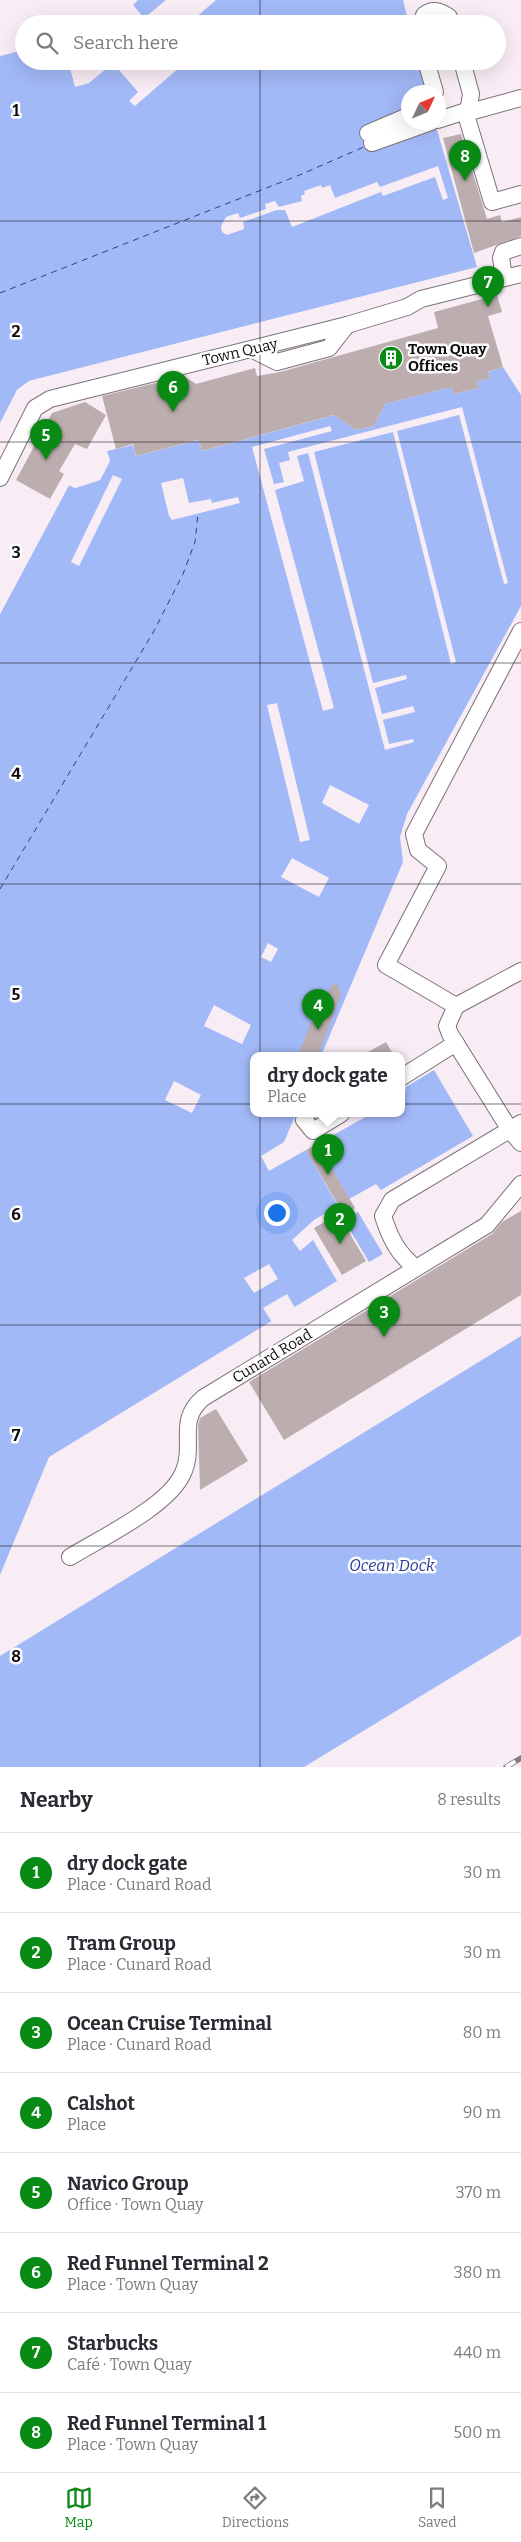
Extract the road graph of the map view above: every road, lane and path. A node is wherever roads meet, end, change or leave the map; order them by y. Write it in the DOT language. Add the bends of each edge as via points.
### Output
graph roads {
  1 [pos="433,0"];
  2 [pos="446,0"];
  3 [pos="424,15"];
  4 [pos="426,15"];
  5 [pos="443,15"];
  6 [pos="449,15"];
  7 [pos="429,70"];
  8 [pos="465,70"];
  9 [pos="433,85"];
  10 [pos="521,98"];
  11 [pos="467,108"];
  12 [pos="446,117"];
  13 [pos="401,120"];
  14 [pos="401,130"];
  15 [pos="521,194"];
  16 [pos="521,246"];
  17 [pos="521,274"];
  18 [pos="504,277"];
  19 [pos="0,478"];
  20 [pos="521,630"];
  21 [pos="521,971"];
  22 [pos="456,1006"];
  23 [pos="453,1039"];
  24 [pos="405,1075"];
  25 [pos="306,1117"];
  26 [pos="336,1117"];
  27 [pos="515,1127"];
  28 [pos="521,1143"];
  29 [pos="521,1184"];
  30 [pos="416,1268"];
  31 [pos="70,1557"];
  1 -- 3 [label="street"];
  2 -- 6 [label="street"];
  4 -- 5 [label="street" via="429,11 438,11"];
  7 -- 9 [label="street"];
  8 -- 11 [label="street" via="470,89"];
  10 -- 11 [label="street"];
  11 -- 12 [label="street"];
  11 -- 15 [label="street" via="492,202"];
  13 -- 14 [label="street" via="370,138"];
  16 -- 18 [label="street" via="503,252"];
  17 -- 18 [label="street, Town Quay"];
  18 -- 19 [label="street, Town Quay" via="421,299 407,307 347,325 42,402 35,408"];
  20 -- 22 [label="street" via="414,834 418,850 438,866 386,965"];
  21 -- 22 [label="street"];
  22 -- 23 [label="street" via="447,1026"];
  23 -- 24 [label="street"];
  23 -- 27 [label="street"];
  25 -- 26 [label="street" via="304,1120 313,1131"];
  27 -- 28 [label="street"];
  27 -- 30 [label="street" via="392,1200 383,1216 389,1237 403,1259"];
  29 -- 30 [label="street, Cunard Road" via="487,1225"];
  30 -- 31 [label="street, Cunard Road" via="192,1407 184,1472 172,1489 154,1506"];
}
